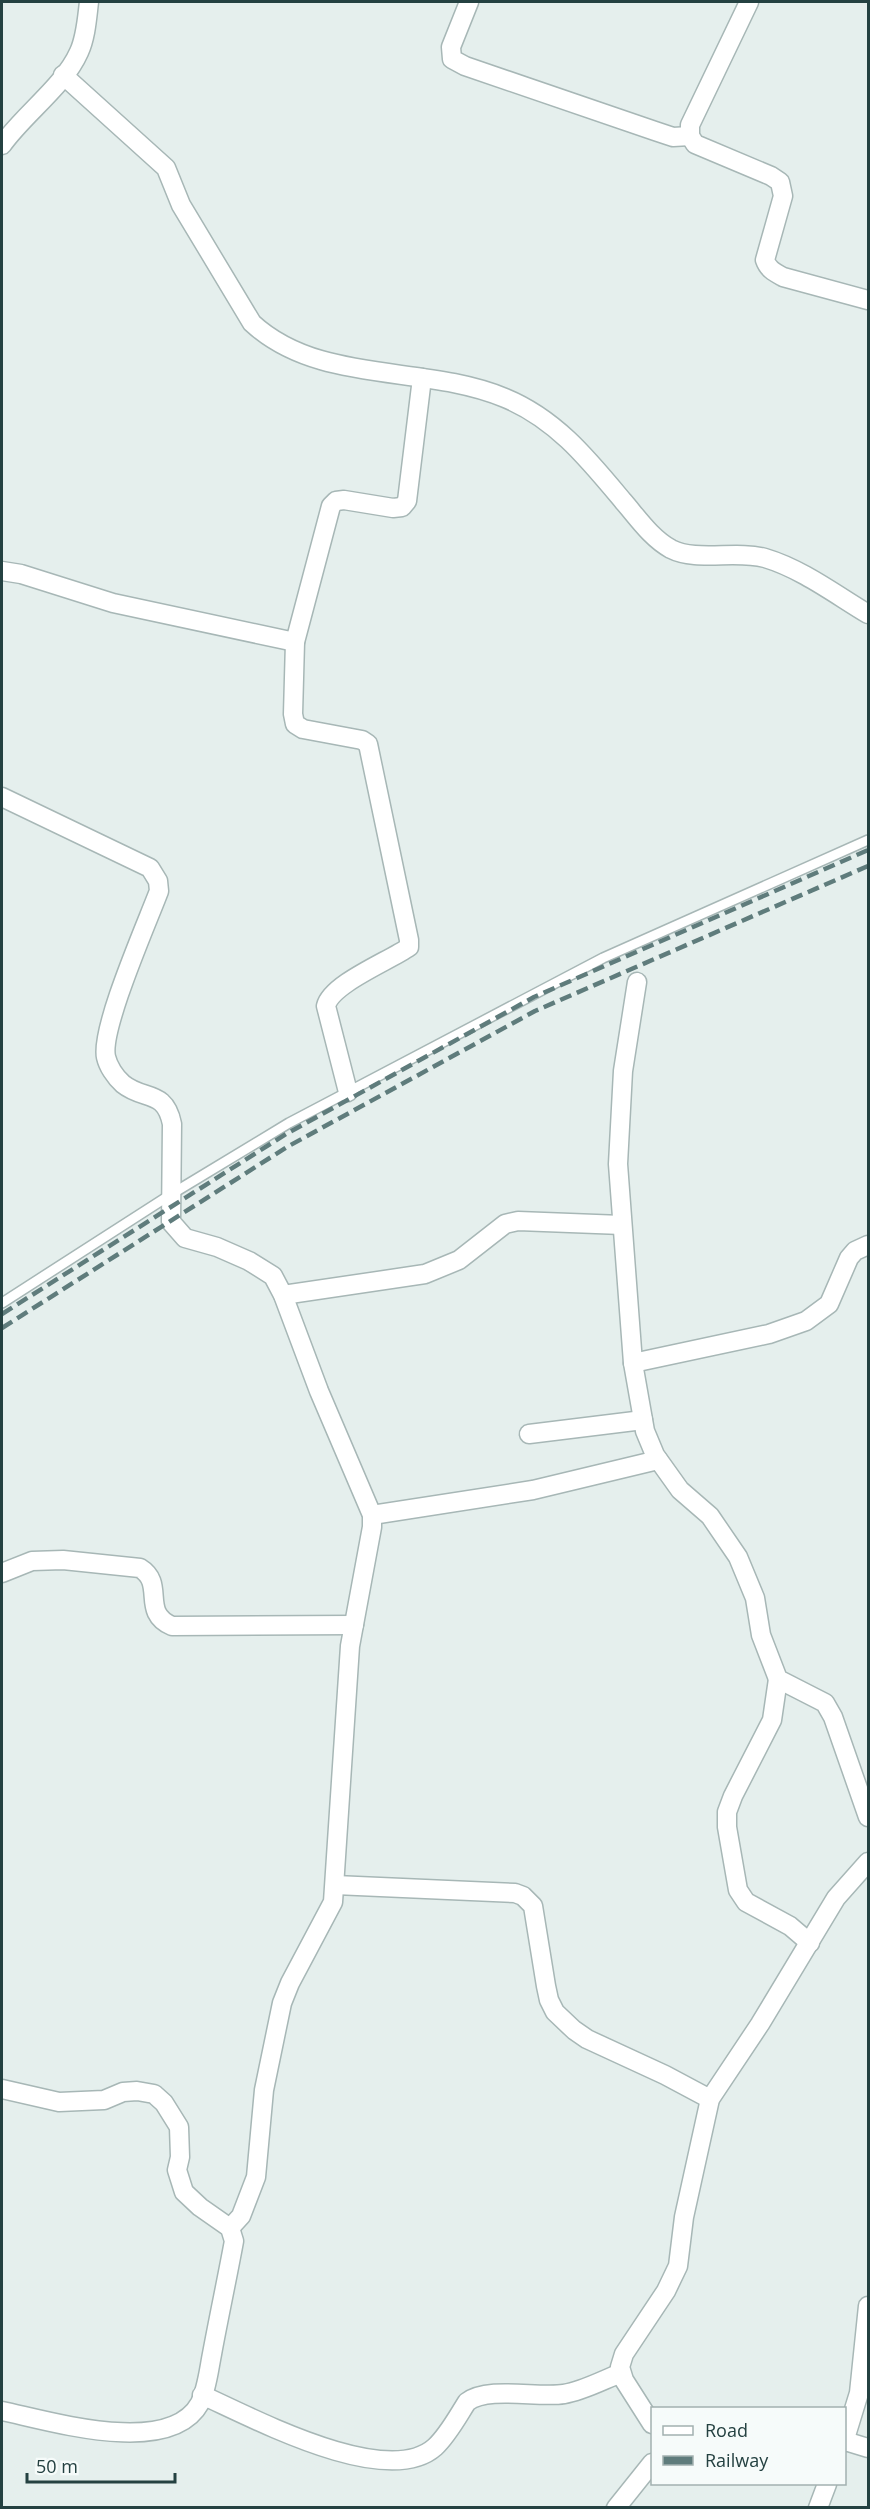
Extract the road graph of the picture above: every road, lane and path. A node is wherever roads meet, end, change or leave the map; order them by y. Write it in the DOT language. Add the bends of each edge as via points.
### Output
graph roads {
  1 [pos="88,2"];
  2 [pos="469,2"];
  3 [pos="749,2"];
  4 [pos="63,75"];
  5 [pos="690,136"];
  6 [pos="2,145"];
  7 [pos="868,300"];
  8 [pos="422,378"];
  9 [pos="2,571"];
  10 [pos="868,614"];
  11 [pos="295,642"];
  12 [pos="2,797"];
  13 [pos="868,840"];
  14 [pos="637,982"];
  15 [pos="348,1092"];
  16 [pos="170,1195"];
  17 [pos="622,1225"];
  18 [pos="868,1245"];
  19 [pos="283,1295"];
  20 [pos="2,1303"];
  21 [pos="633,1363"];
  22 [pos="643,1420"];
  23 [pos="529,1434"];
  24 [pos="658,1460"];
  25 [pos="372,1515"];
  26 [pos="2,1573"];
  27 [pos="354,1625"];
  28 [pos="778,1679"];
  29 [pos="868,1817"];
  30 [pos="868,1862"];
  31 [pos="335,1885"];
  32 [pos="810,1943"];
  33 [pos="2,2089"];
  34 [pos="710,2098"];
  35 [pos="230,2228"];
  36 [pos="868,2306"];
  37 [pos="621,2373"];
  38 [pos="865,2373"];
  39 [pos="202,2395"];
  40 [pos="2,2411"];
  41 [pos="651,2422"];
  42 [pos="846,2438"];
  43 [pos="846,2441"];
  44 [pos="868,2448"];
  45 [pos="651,2464"];
  46 [pos="827,2485"];
  47 [pos="616,2508"];
  48 [pos="818,2508"];
  1 -- 4 [label="street" via="79,52"];
  2 -- 5 [label="street" via="451,47 453,59 673,137"];
  3 -- 5 [label="street" via="690,125"];
  4 -- 6 [label="street"];
  4 -- 8 [label="street" via="166,168 181,205 252,323 265,335 287,349 340,364"];
  5 -- 7 [label="street" via="695,144 780,182 783,196 765,260 772,271"];
  8 -- 10 [label="street" via="491,392 532,411 562,432 645,526 673,550 766,558"];
  8 -- 11 [label="street" via="407,501 402,507 393,508 344,501 331,506"];
  9 -- 11 [label="street" via="113,603"];
  11 -- 15 [label="street" via="295,724 368,744 409,940 403,951 339,988 327,1000"];
  12 -- 16 [label="street" via="150,868 158,881 159,891 108,1026 105,1055 123,1084 160,1101 169,1110"];
  13 -- 15 [label="lane" via="603,958"];
  14 -- 17 [label="street" via="622,1083 618,1164"];
  15 -- 16 [label="lane"];
  16 -- 19 [label="street" via="171,1222 185,1238 249,1261 273,1276"];
  16 -- 20 [label="lane"];
  17 -- 19 [label="street" via="518,1221 505,1224 459,1260 425,1274"];
  17 -- 21 [label="street"];
  18 -- 21 [label="street" via="849,1258 829,1304 806,1321 769,1334"];
  19 -- 25 [label="street"];
  21 -- 22 [label="street"];
  22 -- 23 [label="street"];
  22 -- 24 [label="street"];
  24 -- 25 [label="street" via="532,1490"];
  24 -- 28 [label="street" via="680,1490 710,1516 738,1557 755,1598 761,1635"];
  25 -- 27 [label="street"];
  26 -- 27 [label="street" via="32,1561 63,1560 140,1568 149,1573 153,1582 155,1613 172,1626"];
  27 -- 31 [label="street"];
  28 -- 29 [label="street" via="825,1703"];
  28 -- 32 [label="street" via="772,1720 733,1797 727,1827 738,1890 746,1902 790,1926"];
  30 -- 32 [label="street" via="836,1898"];
  31 -- 34 [label="street" via="523,1896 533,1906 546,1986 555,2012 587,2039"];
  31 -- 35 [label="street" via="333,1902 282,2003 264,2090 256,2177 241,2216"];
  32 -- 34 [label="street"];
  33 -- 35 [label="street" via="59,2103 104,2100 123,2092 154,2094 179,2127 177,2170 184,2192"];
  34 -- 37 [label="street" via="684,2217 678,2266 624,2354"];
  35 -- 39 [label="street" via="234,2241"];
  36 -- 38 [label="street"];
  37 -- 39 [label="street" via="566,2394 474,2397 435,2447 401,2461 380,2461 307,2441"];
  37 -- 41 [label="street"];
  38 -- 42 [label="street"];
  39 -- 40 [label="street" via="187,2419 159,2431 94,2430"];
  43 -- 44 [label="street"];
  45 -- 47 [label="street"];
  46 -- 48 [label="street"];
}
